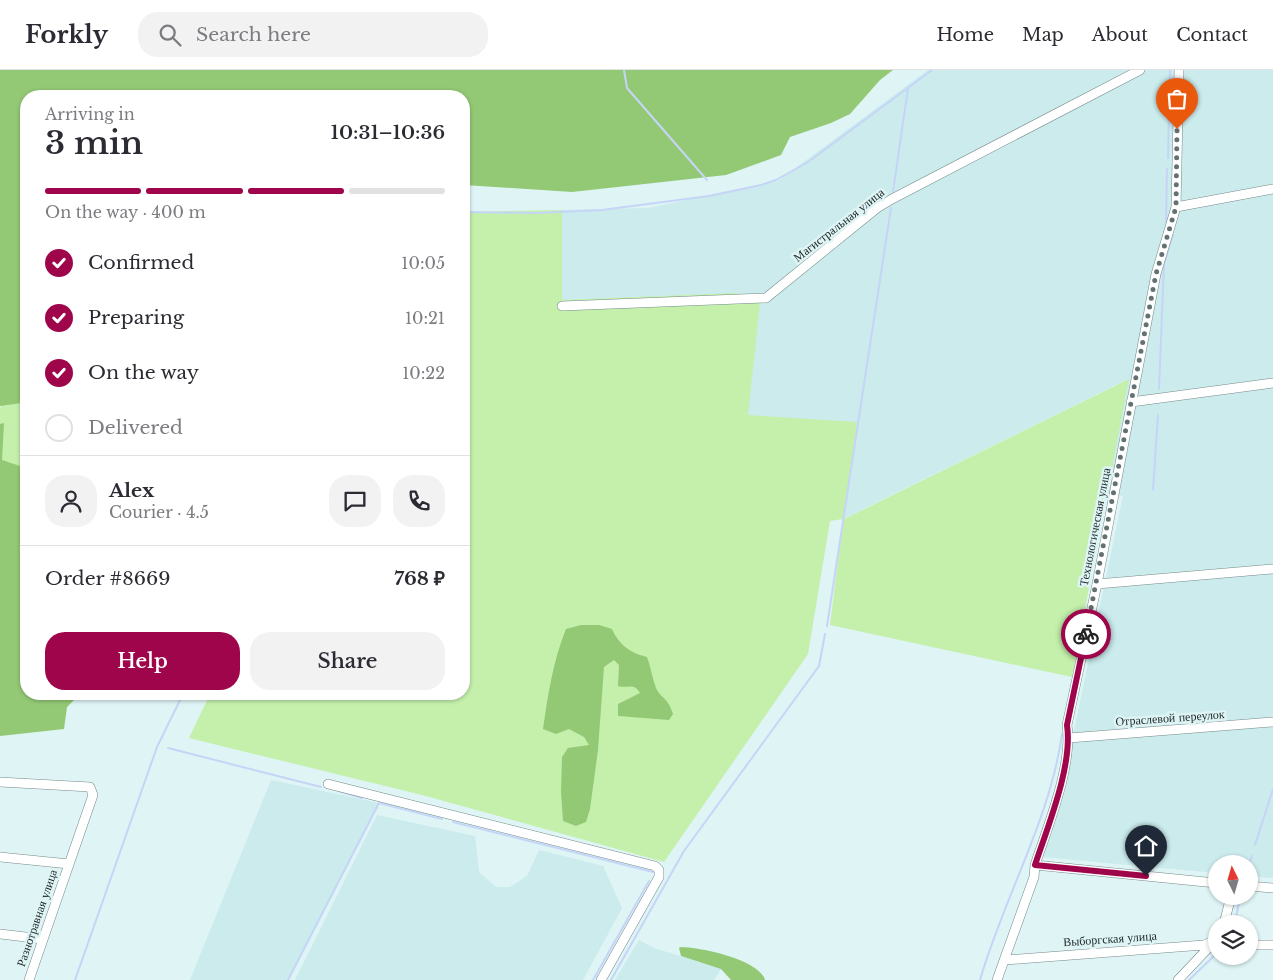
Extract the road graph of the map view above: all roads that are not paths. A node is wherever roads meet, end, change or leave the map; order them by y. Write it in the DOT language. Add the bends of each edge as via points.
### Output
graph roads {
  1 [pos="1140,70"];
  2 [pos="1178,70"];
  3 [pos="1273,189"];
  4 [pos="1176,207"];
  5 [pos="562,306"];
  6 [pos="1273,383"];
  7 [pos="1131,402"];
  8 [pos="1273,570"];
  9 [pos="1097,584"];
  10 [pos="1273,722"];
  11 [pos="1069,738"];
  12 [pos="0,782"];
  13 [pos="328,784"];
  14 [pos="0,857"];
  15 [pos="69,864"];
  16 [pos="1035,865"];
  17 [pos="1208,882"];
  18 [pos="1258,887"];
  19 [pos="1273,888"];
  20 [pos="0,934"];
  21 [pos="43,939"];
  22 [pos="1208,943"];
  23 [pos="1258,945"];
  24 [pos="1273,945"];
  25 [pos="1208,948"];
  26 [pos="1005,960"];
  27 [pos="29,980"];
  28 [pos="602,980"];
  29 [pos="997,980"];
  30 [pos="1178,980"];
  1 -- 5 [label="street, Магистральная улица" via="877,208 766,298"];
  2 -- 4 [label="street, Технологическая улица"];
  3 -- 4 [label="street"];
  4 -- 7 [label="street, Технологическая улица" via="1156,274"];
  6 -- 7 [label="street"];
  7 -- 9 [label="street, Технологическая улица"];
  8 -- 9 [label="street"];
  9 -- 11 [label="street, Технологическая улица" via="1067,725"];
  10 -- 11 [label="street, Отраслевой переулок"];
  11 -- 16 [label="street, Технологическая улица" via="1059,788"];
  12 -- 15 [label="street, Разнотравная улица" via="90,787 93,795"];
  13 -- 28 [label="street" via="655,866 659,877"];
  14 -- 15 [label="street, Разнотравная улица"];
  15 -- 21 [label="street, Разнотравная улица"];
  16 -- 17 [label="street"];
  16 -- 26 [label="street, Технологическая улица" via="1034,877"];
  18 -- 19 [label="street"];
  20 -- 21 [label="street"];
  21 -- 27 [label="street, Разнотравная улица"];
  22 -- 26 [label="street, Выборгская улица"];
  23 -- 24 [label="street"];
  25 -- 30 [label="street"];
  26 -- 29 [label="street, Технологическая улица"];
}
